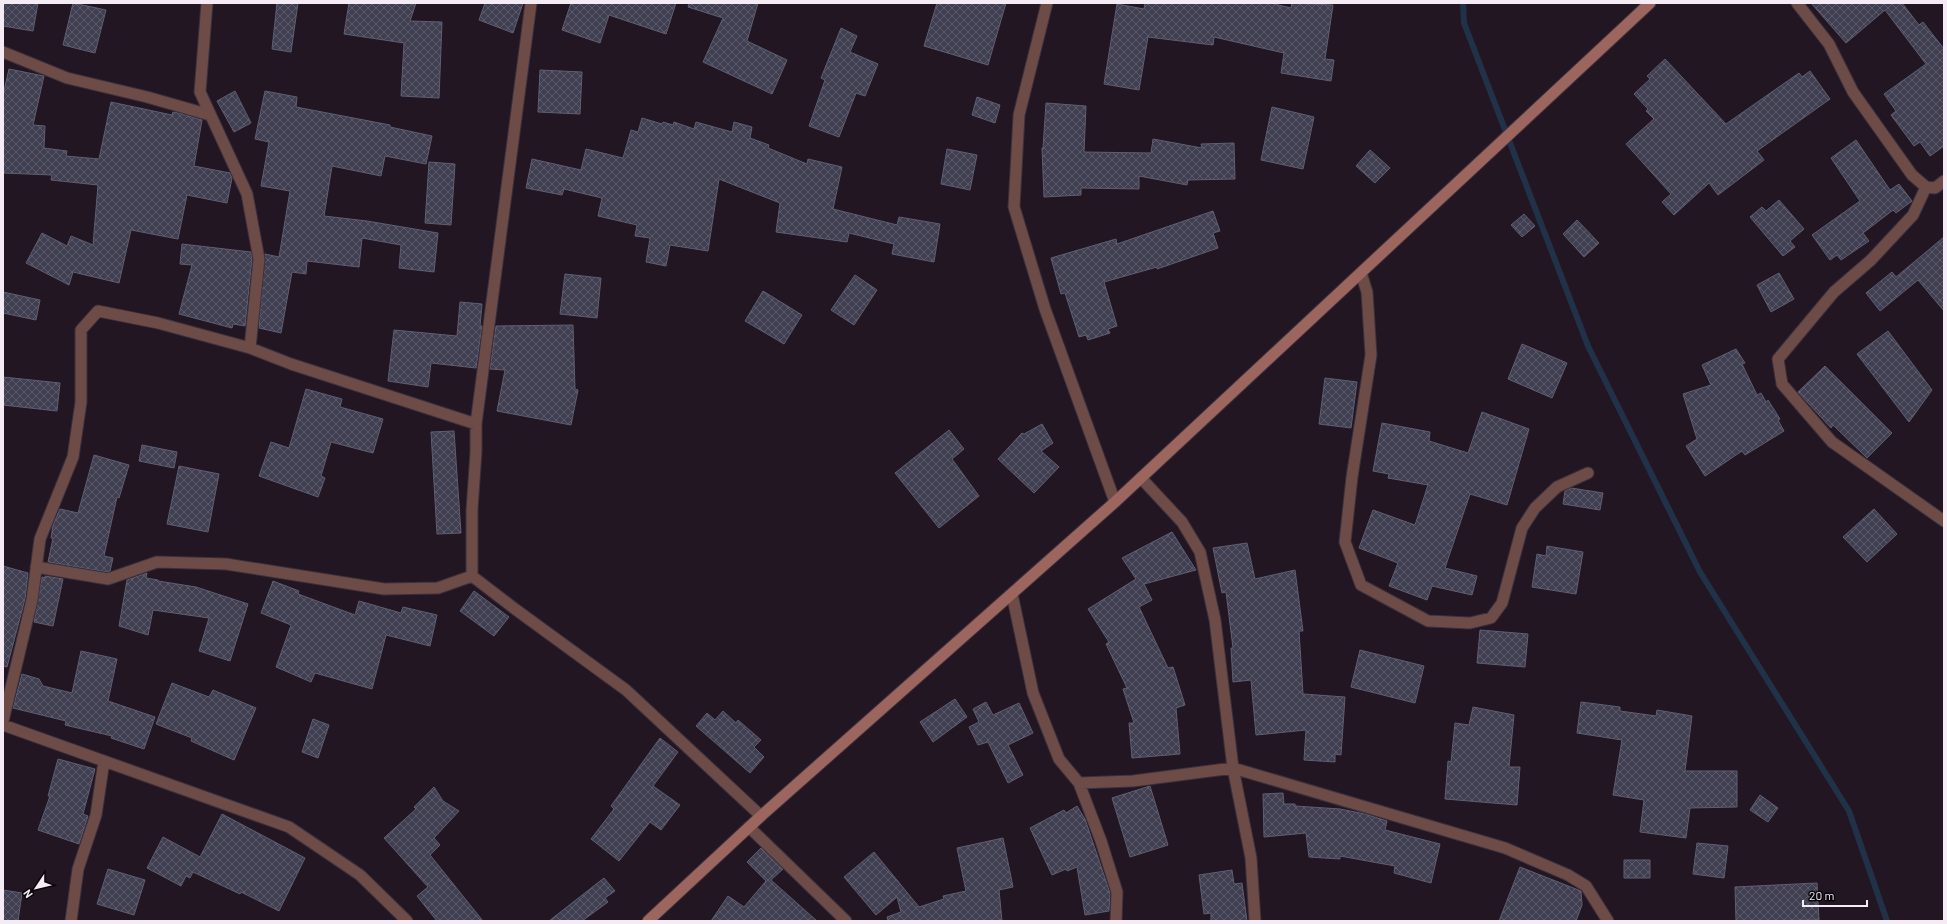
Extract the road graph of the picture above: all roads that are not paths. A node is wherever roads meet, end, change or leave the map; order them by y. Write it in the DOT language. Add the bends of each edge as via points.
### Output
graph roads {
  1 [pos="207,3"];
  2 [pos="531,3"];
  3 [pos="1047,3"];
  4 [pos="1650,3"];
  5 [pos="1797,3"];
  6 [pos="3,52"];
  7 [pos="210,115"];
  8 [pos="1944,181"];
  9 [pos="1926,187"];
  10 [pos="1361,273"];
  11 [pos="250,348"];
  12 [pos="476,424"];
  13 [pos="1588,473"];
  14 [pos="1141,478"];
  15 [pos="1115,502"];
  16 [pos="1944,521"];
  17 [pos="36,567"];
  18 [pos="472,576"];
  19 [pos="1012,594"];
  20 [pos="3,721"];
  21 [pos="3,725"];
  22 [pos="104,761"];
  23 [pos="1233,768"];
  24 [pos="1080,783"];
  25 [pos="761,816"];
  26 [pos="749,827"];
  27 [pos="71,921"];
  28 [pos="407,921"];
  29 [pos="648,921"];
  30 [pos="846,921"];
  31 [pos="1116,921"];
  32 [pos="1255,921"];
  33 [pos="1608,921"];
  1 -- 7 [label="street" via="200,92"];
  2 -- 12 [label="street"];
  3 -- 15 [label="street" via="1019,115 1014,207 1045,309"];
  4 -- 10 [label="main road"];
  5 -- 9 [label="street" via="1829,44 1853,92 1912,175"];
  6 -- 7 [label="street" via="67,78"];
  7 -- 11 [label="street" via="247,194 259,259"];
  8 -- 9 [label="street" via="1935,188"];
  9 -- 16 [label="street" via="1913,215 1871,260 1834,292 1778,359 1782,384 1832,442"];
  10 -- 13 [label="street" via="1367,292 1372,355 1352,477 1345,542 1361,585 1428,621 1470,623 1491,618 1502,603 1522,528 1535,508 1558,487"];
  10 -- 14 [label="main road"];
  11 -- 12 [label="street" via="291,364"];
  11 -- 17 [label="street" via="158,323 98,311 90,318 81,330 81,402 73,457 40,539"];
  12 -- 18 [label="street"];
  14 -- 15 [label="main road"];
  14 -- 23 [label="street" via="1182,522 1200,552 1215,620"];
  15 -- 19 [label="main road"];
  17 -- 18 [label="street" via="108,579 157,562 226,564 384,589 438,588"];
  17 -- 20 [label="street" via="32,600"];
  18 -- 25 [label="street" via="626,690"];
  19 -- 24 [label="street" via="1033,693 1059,759"];
  19 -- 25 [label="main road"];
  21 -- 22 [label="street"];
  22 -- 27 [label="street" via="96,815 78,869"];
  22 -- 28 [label="street" via="289,828 360,875"];
  23 -- 24 [label="street" via="1133,781"];
  23 -- 32 [label="street" via="1251,858"];
  23 -- 33 [label="street" via="1505,848 1568,875 1586,886"];
  24 -- 31 [label="street" via="1117,892"];
  25 -- 26 [label="main road"];
  26 -- 29 [label="main road"];
  26 -- 30 [label="street"];
}
